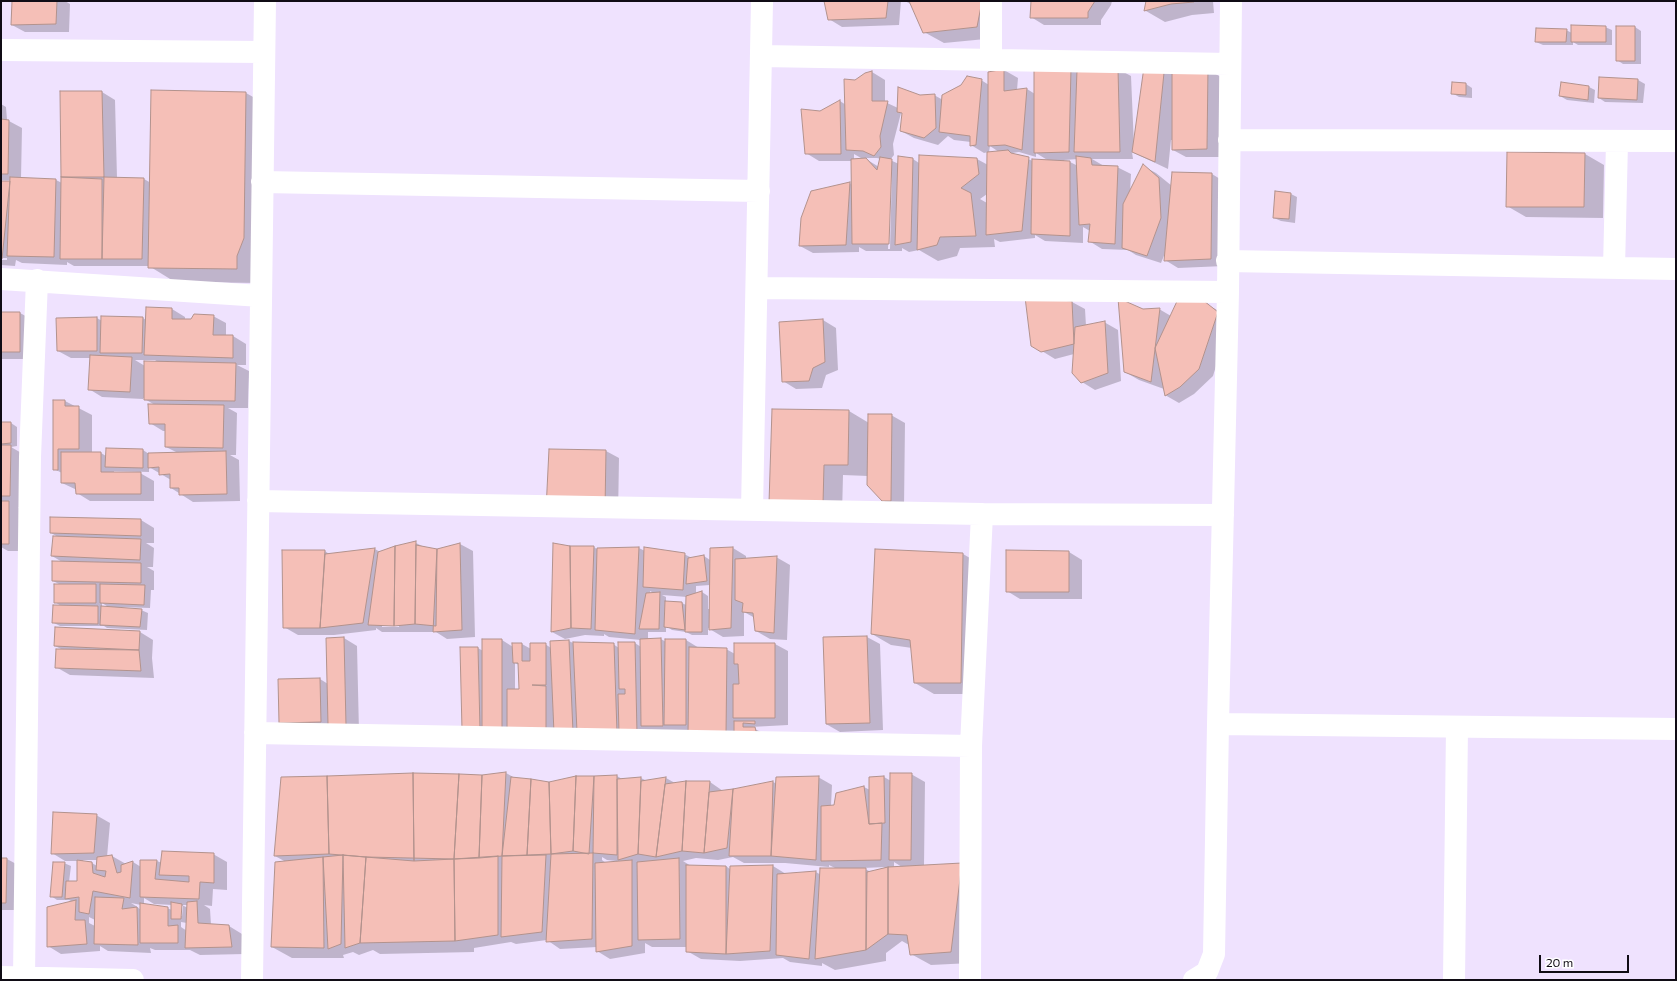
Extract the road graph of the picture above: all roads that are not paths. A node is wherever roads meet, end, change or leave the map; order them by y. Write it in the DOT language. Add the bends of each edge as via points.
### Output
graph roads {
  1 [pos="265,1"];
  2 [pos="762,1"];
  3 [pos="991,1"];
  4 [pos="1231,1"];
  5 [pos="1,50"];
  6 [pos="264,52"];
  7 [pos="762,56"];
  8 [pos="991,60"];
  9 [pos="1230,64"];
  10 [pos="1229,140"];
  11 [pos="1676,141"];
  12 [pos="1617,142"];
  13 [pos="262,182"];
  14 [pos="759,191"];
  15 [pos="1227,261"];
  16 [pos="1614,268"];
  17 [pos="1676,269"];
  18 [pos="1,279"];
  19 [pos="37,280"];
  20 [pos="757,288"];
  21 [pos="1228,292"];
  22 [pos="261,296"];
  23 [pos="258,501"];
  24 [pos="752,510"];
  25 [pos="982,514"];
  26 [pos="1223,514"];
  27 [pos="1218,724"];
  28 [pos="1457,727"];
  29 [pos="1676,729"];
  30 [pos="255,733"];
  31 [pos="972,746"];
  32 [pos="1,977"];
  33 [pos="24,978"];
  34 [pos="134,980"];
  35 [pos="252,980"];
  36 [pos="970,980"];
  37 [pos="1194,980"];
  38 [pos="1454,980"];
  1 -- 6 [label="street"];
  2 -- 7 [label="street"];
  3 -- 8 [label="street"];
  4 -- 9 [label="street"];
  5 -- 6 [label="street"];
  6 -- 13 [label="street"];
  7 -- 8 [label="street"];
  7 -- 14 [label="street"];
  8 -- 9 [label="street"];
  9 -- 10 [label="street"];
  10 -- 12 [label="street"];
  10 -- 15 [label="street"];
  11 -- 12 [label="street"];
  12 -- 16 [label="street"];
  13 -- 14 [label="street"];
  13 -- 22 [label="street"];
  14 -- 20 [label="street"];
  15 -- 16 [label="street"];
  15 -- 21 [label="street"];
  16 -- 17 [label="street"];
  18 -- 19 [label="street"];
  19 -- 22 [label="street"];
  19 -- 33 [label="street" via="30,457"];
  20 -- 21 [label="street"];
  20 -- 24 [label="street"];
  21 -- 26 [label="street"];
  22 -- 23 [label="street"];
  23 -- 24 [label="street"];
  23 -- 30 [label="street"];
  24 -- 25 [label="street"];
  25 -- 26 [label="street"];
  25 -- 31 [label="street"];
  26 -- 27 [label="street"];
  27 -- 28 [label="street"];
  27 -- 37 [label="street" via="1214,954 1207,972"];
  28 -- 29 [label="street"];
  28 -- 38 [label="street"];
  30 -- 31 [label="street"];
  30 -- 35 [label="street"];
  31 -- 36 [label="street"];
  32 -- 33 [label="street"];
  33 -- 34 [label="street"];
}
